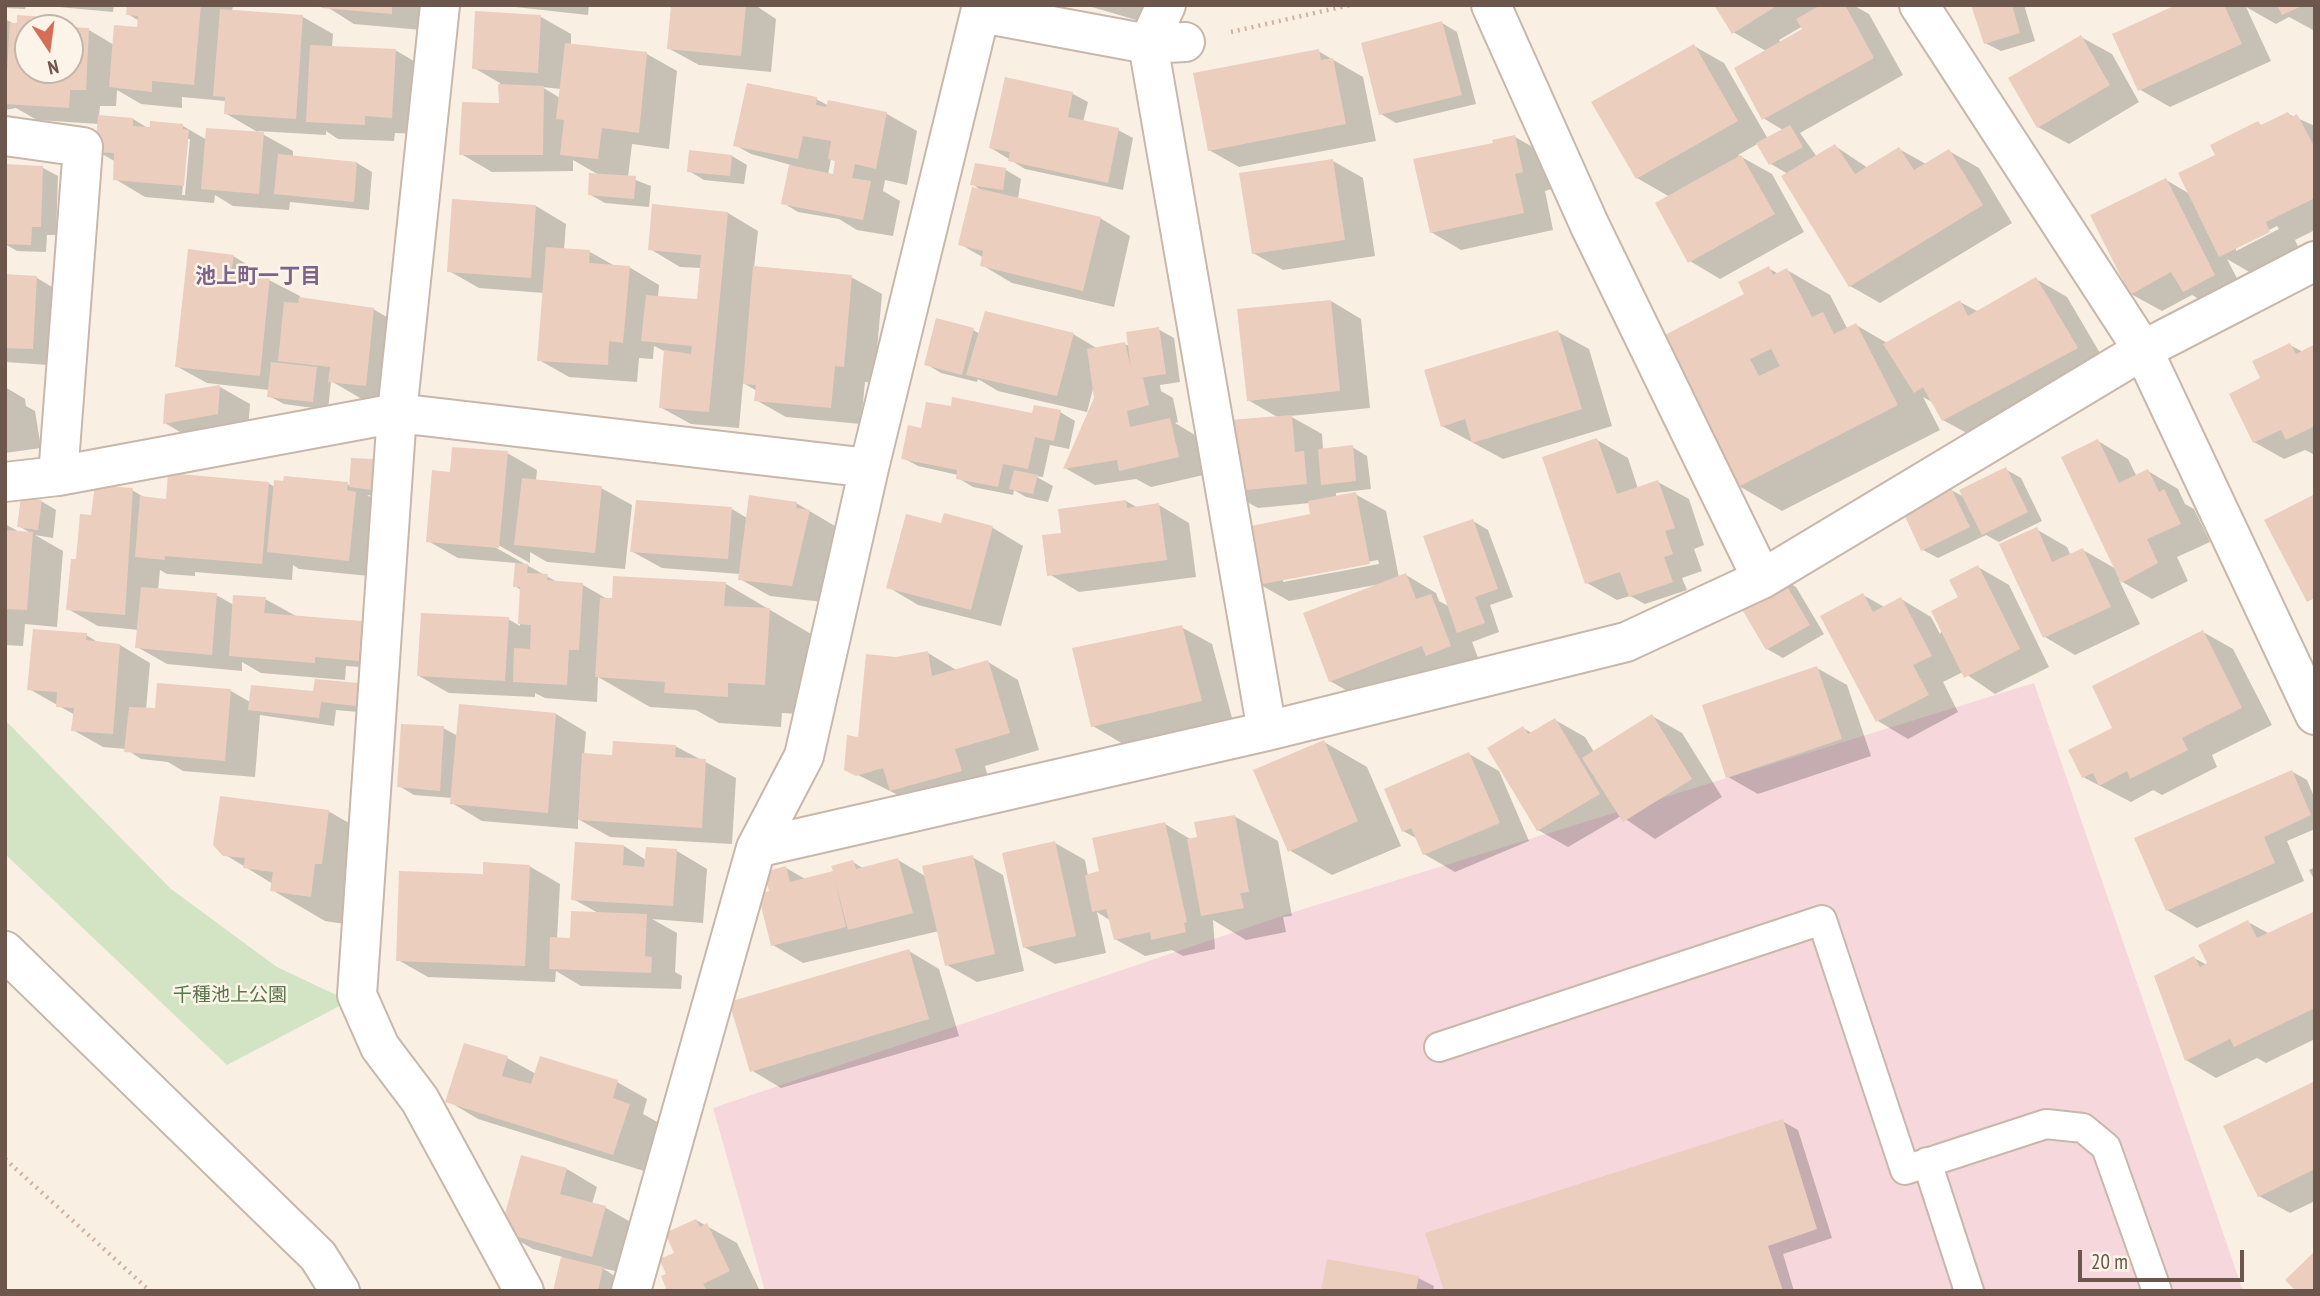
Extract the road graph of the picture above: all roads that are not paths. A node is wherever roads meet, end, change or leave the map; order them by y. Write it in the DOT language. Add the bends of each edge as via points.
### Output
graph roads {
  1 [pos="440,5"];
  2 [pos="1166,5"];
  3 [pos="1491,5"];
  4 [pos="1919,5"];
  5 [pos="982,9"];
  6 [pos="1185,42"];
  7 [pos="1148,44"];
  8 [pos="5,136"];
  9 [pos="2315,261"];
  10 [pos="2143,350"];
  11 [pos="397,413"];
  12 [pos="869,468"];
  13 [pos="58,476"];
  14 [pos="5,482"];
  15 [pos="1762,579"];
  16 [pos="2315,716"];
  17 [pos="1267,731"];
  18 [pos="756,848"];
  19 [pos="5,951"];
  20 [pos="1438,1047"];
  21 [pos="1927,1163"];
  22 [pos="340,1291"];
  23 [pos="524,1291"];
  24 [pos="631,1291"];
  25 [pos="1969,1291"];
  26 [pos="2157,1291"];
  1 -- 11 [label="street"];
  2 -- 7 [label="street"];
  3 -- 15 [label="street" via="1590,226"];
  4 -- 10 [label="street"];
  5 -- 7 [label="street"];
  5 -- 12 [label="street"];
  6 -- 7 [label="street"];
  7 -- 17 [label="street"];
  8 -- 13 [label="street" via="83,147"];
  9 -- 10 [label="street"];
  10 -- 15 [label="street"];
  10 -- 16 [label="street"];
  11 -- 12 [label="street"];
  11 -- 13 [label="street"];
  11 -- 23 [label="street" via="357,995 380,1047 420,1100"];
  12 -- 18 [label="street" via="804,756"];
  13 -- 14 [label="street"];
  15 -- 17 [label="street" via="1626,642"];
  17 -- 18 [label="street"];
  18 -- 24 [label="street"];
  19 -- 22 [label="street" via="318,1256"];
  20 -- 21 [label="lane" via="1822,920 1905,1170"];
  21 -- 25 [label="lane"];
  21 -- 26 [label="lane" via="2046,1124 2083,1128 2106,1147"];
}
